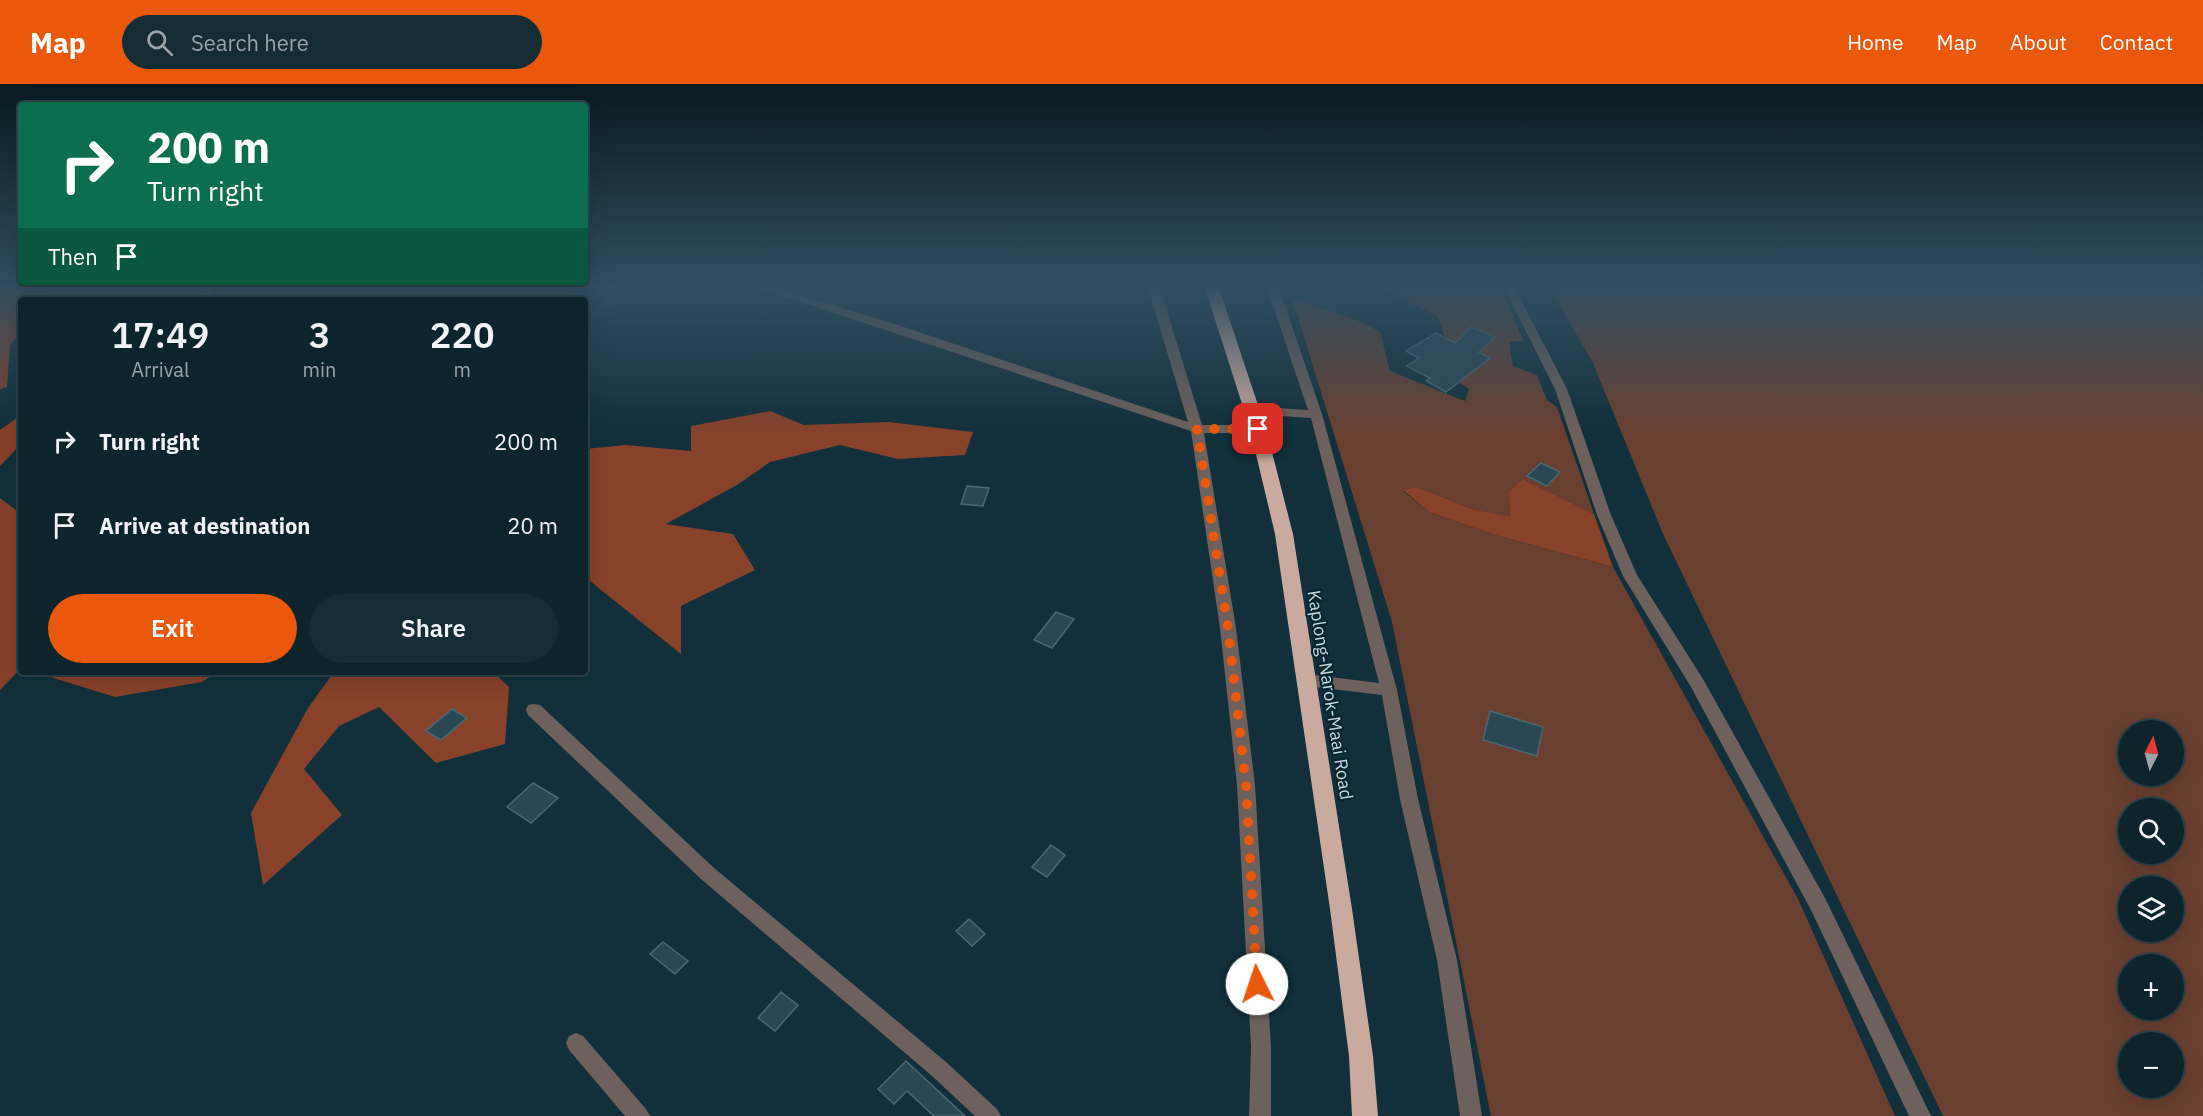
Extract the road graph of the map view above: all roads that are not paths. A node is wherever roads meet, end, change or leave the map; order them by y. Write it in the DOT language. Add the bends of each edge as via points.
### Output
graph roads {
  1 [pos="918,336"];
  2 [pos="1169,336"];
  3 [pos="1227,336"];
  4 [pos="1289,336"];
  5 [pos="1534,336"];
  6 [pos="1250,410"];
  7 [pos="1316,414"];
  8 [pos="1197,429"];
  9 [pos="1258,429"];
  10 [pos="1306,680"];
  11 [pos="1389,690"];
  12 [pos="534,710"];
  13 [pos="576,1043"];
  14 [pos="639,1116"];
  15 [pos="990,1116"];
  16 [pos="1260,1116"];
  17 [pos="1365,1116"];
  18 [pos="1471,1116"];
  19 [pos="1920,1116"];
  1 -- 8 [label="street"];
  2 -- 8 [label="street"];
  3 -- 6 [label="highway, Kaplong-Narok-Maai Road"];
  4 -- 7 [label="street"];
  5 -- 19 [label="street" via="1561,388 1604,515 1630,576 1697,684 1818,904"];
  6 -- 7 [label="street"];
  6 -- 9 [label="highway, Kaplong-Narok-Maai Road"];
  7 -- 11 [label="street"];
  8 -- 9 [label="street"];
  8 -- 16 [label="street" via="1228,628 1246,785 1261,1047"];
  9 -- 10 [label="highway, Kaplong-Narok-Maai Road" via="1284,534"];
  10 -- 11 [label="street"];
  10 -- 17 [label="highway, Kaplong-Narok-Maai Road" via="1361,1056"];
  11 -- 18 [label="street" via="1409,799 1447,960"];
  12 -- 15 [label="street" via="707,873 939,1068"];
  13 -- 14 [label="street"];
}
